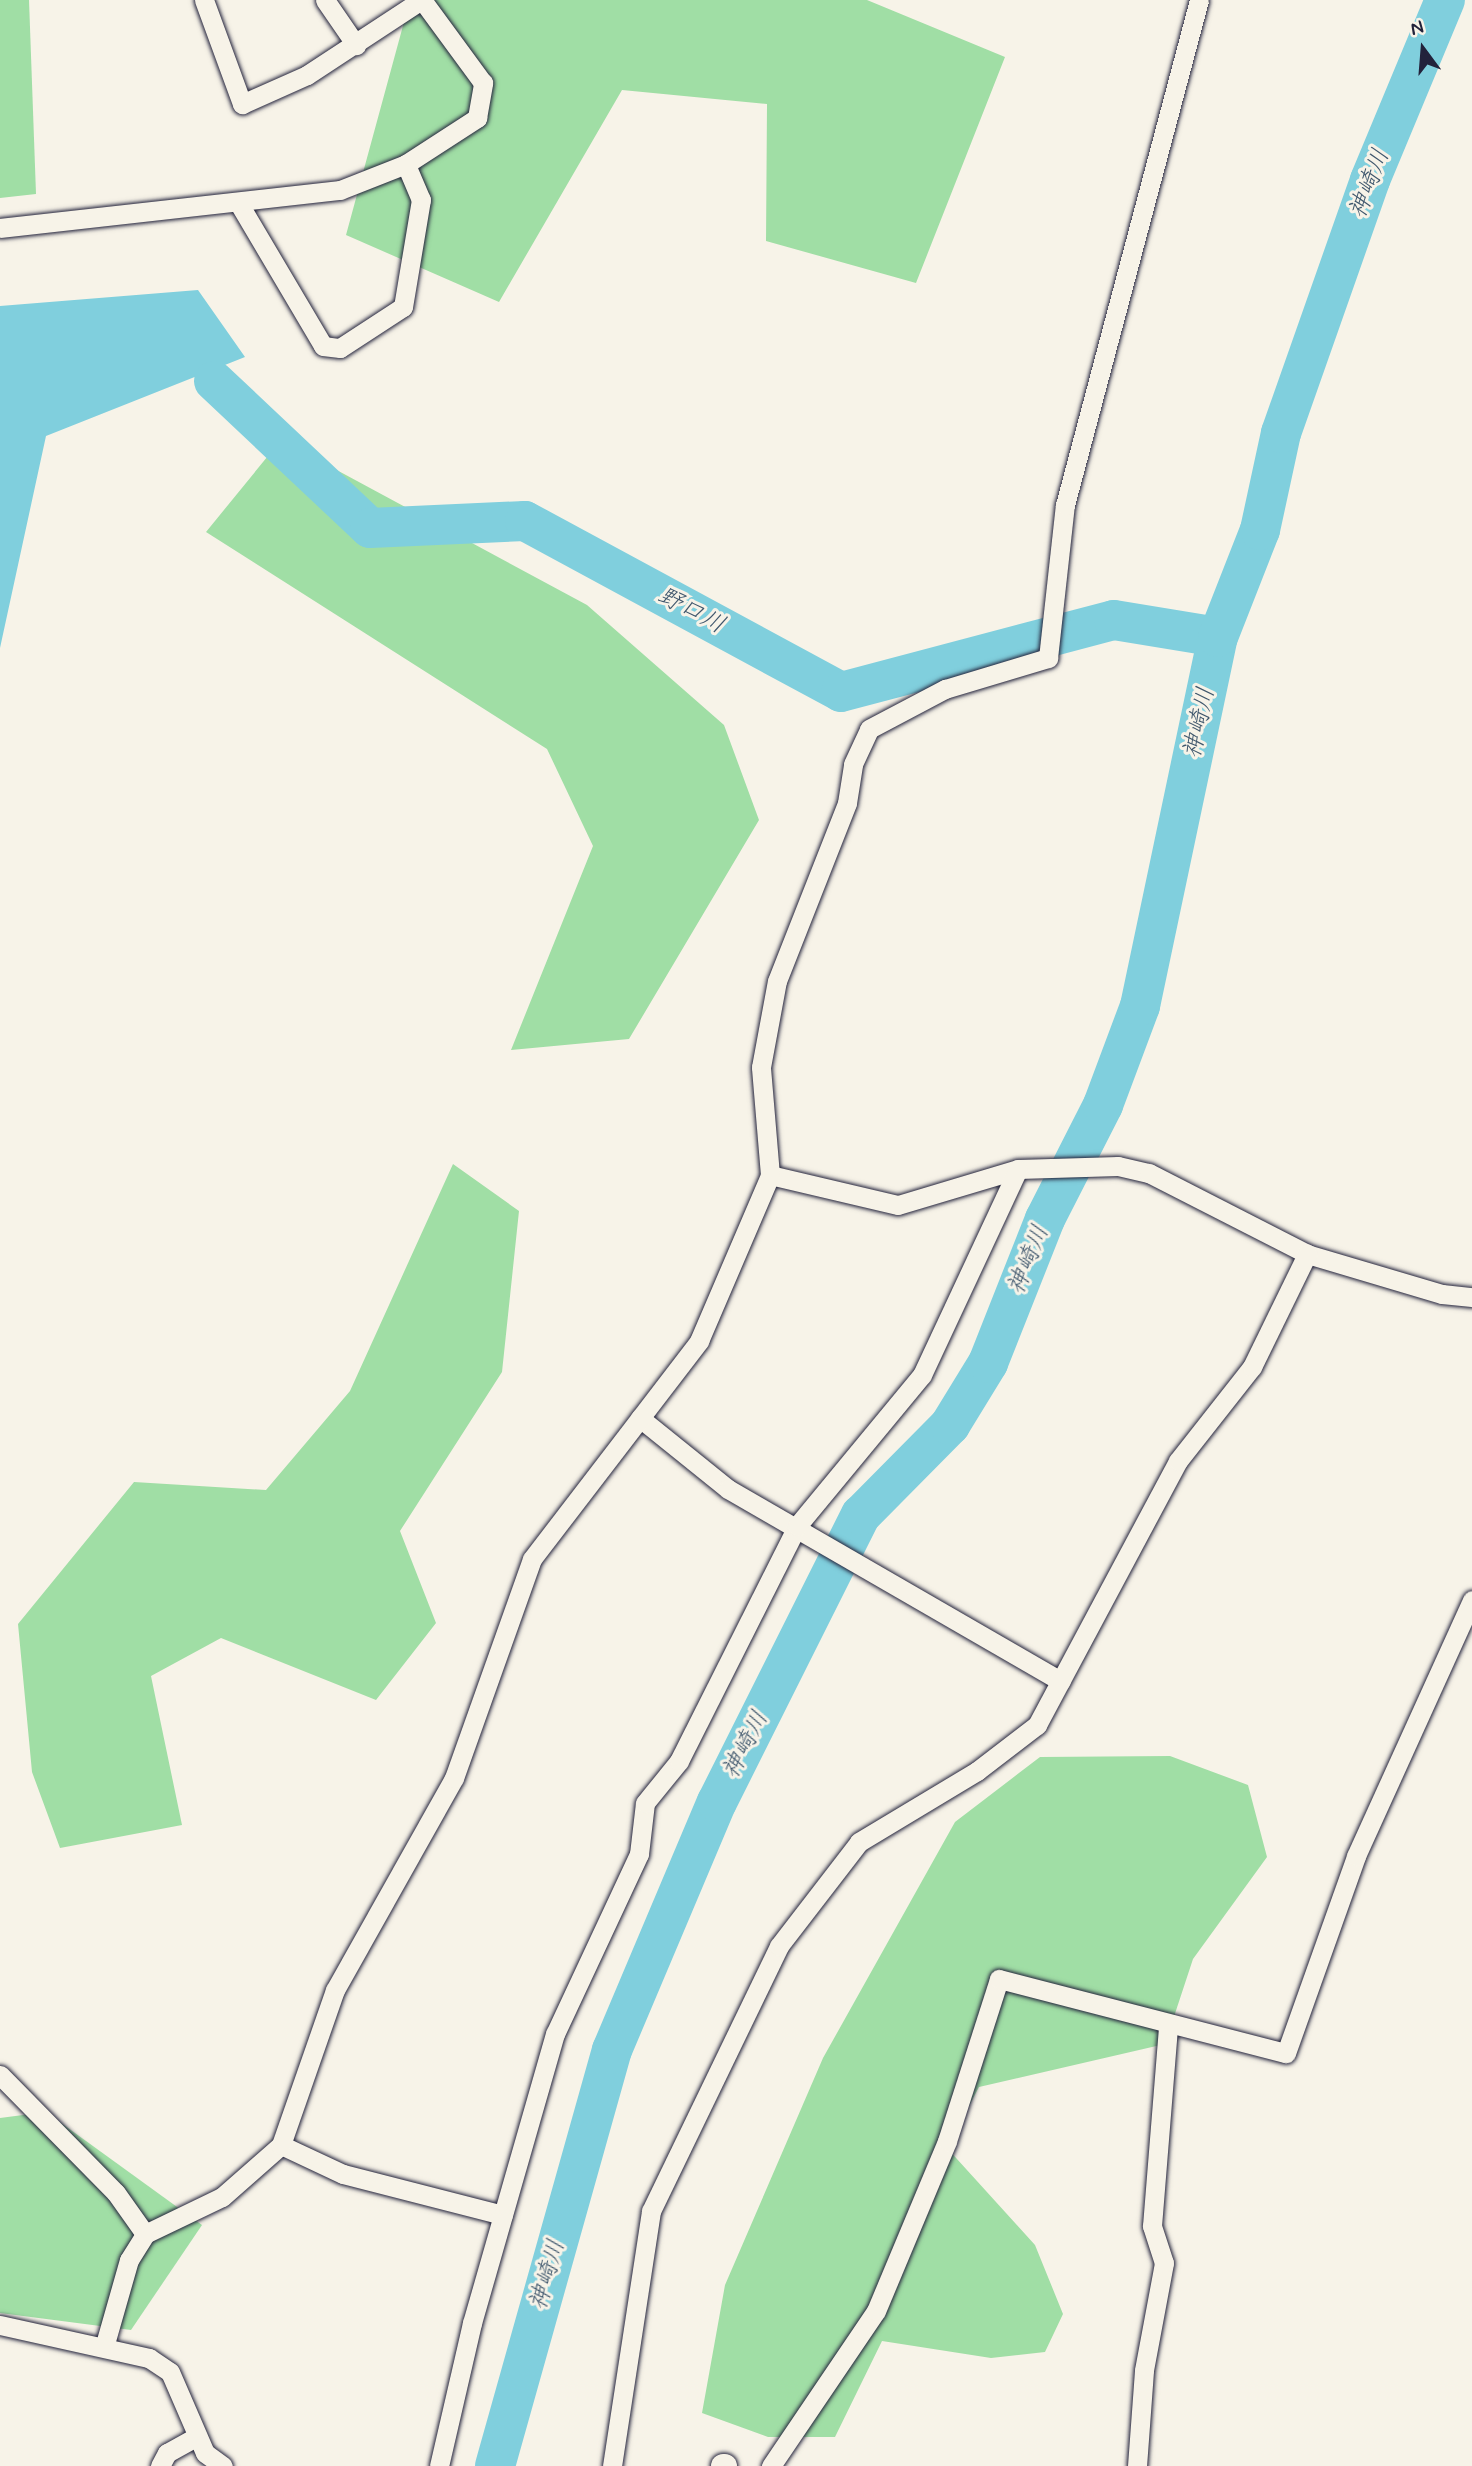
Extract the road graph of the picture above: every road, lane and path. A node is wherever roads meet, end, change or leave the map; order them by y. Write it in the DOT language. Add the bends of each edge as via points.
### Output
graph roads {
  1 [pos="204,0"];
  2 [pos="325,0"];
  3 [pos="421,0"];
  4 [pos="1199,0"];
  5 [pos="356,45"];
  6 [pos="406,164"];
  7 [pos="238,202"];
  8 [pos="0,228"];
  9 [pos="1018,1170"];
  10 [pos="770,1175"];
  11 [pos="1307,1254"];
  12 [pos="1472,1297"];
  13 [pos="640,1418"];
  14 [pos="797,1526"];
  15 [pos="1472,1600"];
  16 [pos="1061,1681"];
  17 [pos="1168,2026"];
  18 [pos="0,2075"];
  19 [pos="281,2145"];
  20 [pos="503,2215"];
  21 [pos="145,2234"];
  22 [pos="0,2325"];
  23 [pos="105,2344"];
  24 [pos="196,2437"];
  25 [pos="160,2466"];
  26 [pos="223,2466"];
  27 [pos="439,2466"];
  28 [pos="612,2466"];
  29 [pos="771,2466"];
  30 [pos="1137,2466"];
  1 -- 5 [label="street" via="242,104"];
  2 -- 5 [label="street"];
  3 -- 5 [label="street"];
  3 -- 6 [label="street" via="483,83 477,118"];
  4 -- 10 [label="street" via="1065,505 1048,658 945,689 869,729 847,803 777,981 761,1067"];
  6 -- 7 [label="street" via="340,190"];
  6 -- 7 [label="street" via="421,200 404,307 340,348 323,346"];
  7 -- 8 [label="street"];
  9 -- 10 [label="street" via="898,1205"];
  9 -- 11 [label="street" via="1118,1166 1149,1173"];
  9 -- 14 [label="street" via="922,1375"];
  10 -- 13 [label="street" via="699,1341"];
  11 -- 12 [label="street" via="1443,1294"];
  11 -- 16 [label="street" via="1252,1367 1178,1461"];
  13 -- 14 [label="street" via="728,1489"];
  13 -- 19 [label="street" via="532,1559 454,1778 335,1990"];
  14 -- 16 [label="street"];
  14 -- 20 [label="street" via="679,1761 645,1803 639,1854 555,2034"];
  15 -- 17 [label="street" via="1356,1856 1286,2053"];
  16 -- 28 [label="street" via="1037,1725 977,1772 859,1842 779,1946 651,2211"];
  17 -- 29 [label="street" via="999,1979 947,2141 876,2311"];
  17 -- 30 [label="street" via="1152,2225 1164,2263 1144,2370"];
  18 -- 21 [label="street" via="116,2193"];
  19 -- 20 [label="street" via="343,2174"];
  19 -- 21 [label="street" via="222,2197"];
  20 -- 27 [label="street"];
  21 -- 23 [label="street" via="129,2260"];
  22 -- 23 [label="street"];
  23 -- 24 [label="street" via="170,2372"];
  24 -- 25 [label="street" via="167,2453"];
  24 -- 26 [label="street"];
}
